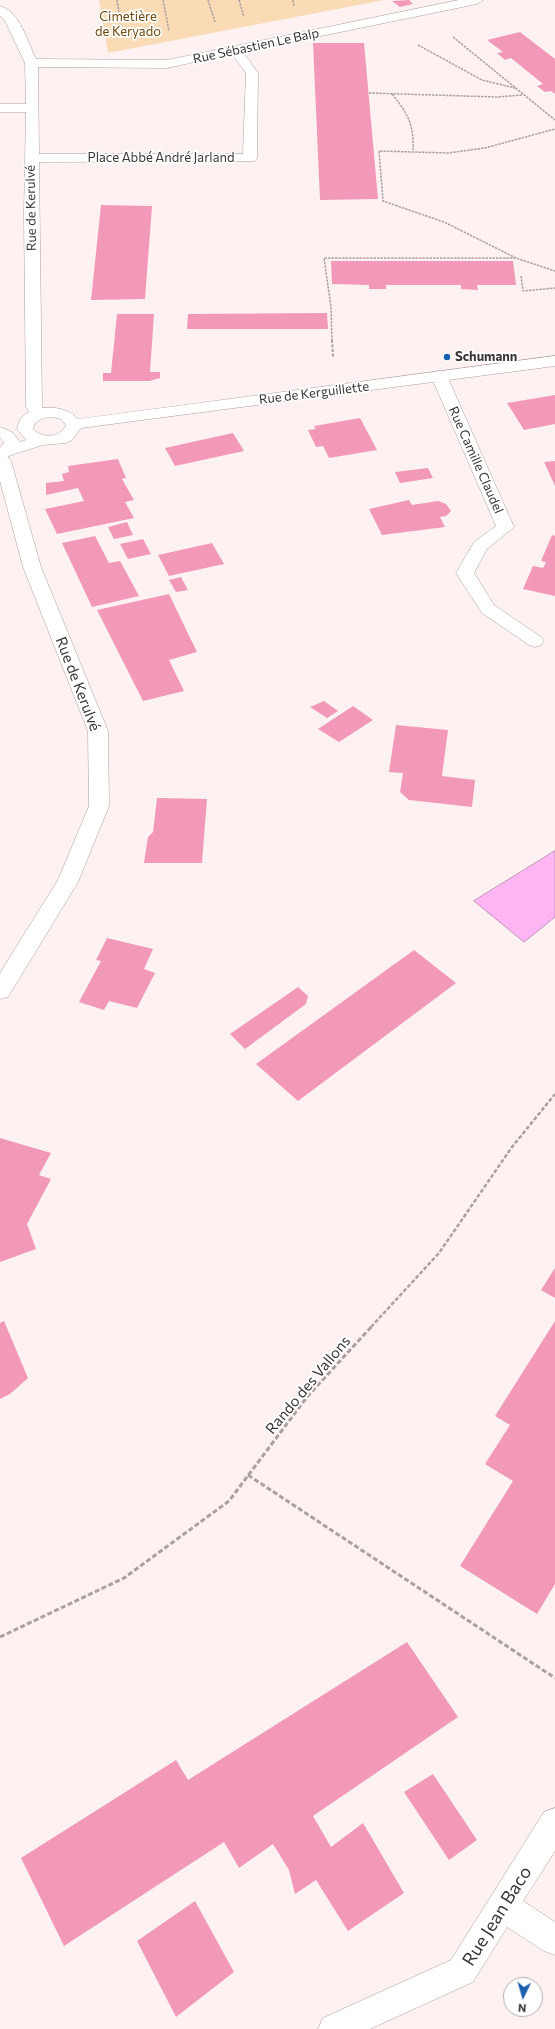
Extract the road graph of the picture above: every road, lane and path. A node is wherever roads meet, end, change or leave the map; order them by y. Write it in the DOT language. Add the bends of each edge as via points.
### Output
graph roads {
  1 [pos="163,0"];
  2 [pos="208,0"];
  3 [pos="239,0"];
  4 [pos="477,0"];
  5 [pos="0,10"];
  6 [pos="418,12"];
  7 [pos="245,19"];
  8 [pos="366,23"];
  9 [pos="215,25"];
  10 [pos="170,33"];
  11 [pos="235,50"];
  12 [pos="32,63"];
  13 [pos="516,88"];
  14 [pos="369,93"];
  15 [pos="392,94"];
  16 [pos="524,94"];
  17 [pos="0,108"];
  18 [pos="33,108"];
  19 [pos="555,120"];
  20 [pos="555,129"];
  21 [pos="413,152"];
  22 [pos="31,158"];
  23 [pos="516,258"];
  24 [pos="555,271"];
  25 [pos="521,276"];
  26 [pos="555,288"];
  27 [pos="555,361"];
  28 [pos="439,376"];
  29 [pos="332,390"];
  30 [pos="33,417"];
  31 [pos="74,424"];
  32 [pos="0,432"];
  33 [pos="44,440"];
  34 [pos="3,455"];
  35 [pos="535,641"];
  36 [pos="0,991"];
  37 [pos="555,1094"];
  38 [pos="248,1475"];
  39 [pos="0,1637"];
  40 [pos="555,1678"];
  41 [pos="555,1823"];
  42 [pos="503,1906"];
  43 [pos="555,1940"];
  44 [pos="334,2029"];
  1 -- 10 [label="path"];
  2 -- 9 [label="path"];
  3 -- 7 [label="path"];
  4 -- 6 [label="street, Rue Sébastien Le Balp"];
  5 -- 12 [label="street, Rue de Kerulvé" via="9,17"];
  6 -- 8 [label="street, Rue Sébastien Le Balp"];
  6 -- 13 [label="path"];
  8 -- 11 [label="street, Rue Sébastien Le Balp"];
  8 -- 13 [label="path" via="408,40 482,80"];
  11 -- 12 [label="street, Rue Sébastien Le Balp" via="167,64"];
  11 -- 22 [label="street, Place Abbé André Jarland" via="252,73 250,158"];
  12 -- 18 [label="street, Rue de Kerulvé"];
  13 -- 16 [label="path"];
  14 -- 15 [label="path"];
  15 -- 16 [label="path" via="497,97"];
  15 -- 21 [label="path" via="408,112 414,129"];
  16 -- 19 [label="path"];
  17 -- 18 [label="street"];
  18 -- 22 [label="street, Rue de Kerulvé"];
  20 -- 21 [label="path" via="485,148 448,153"];
  21 -- 23 [label="path" via="379,152 383,201 444,222"];
  22 -- 30 [label="street, Rue de Kerulvé"];
  23 -- 24 [label="path"];
  23 -- 29 [label="path" via="324,258 331,307"];
  25 -- 26 [label="path" via="523,291"];
  27 -- 28 [label="street, Rue de Kerguillette"];
  28 -- 29 [label="street, Rue de Kerguillette"];
  28 -- 35 [label="street, Rue Camille Claudel" via="505,527 480,546 465,573 488,609"];
  29 -- 31 [label="street, Rue de Kerguillette"];
  30 -- 31 [label="street" via="61,413"];
  30 -- 32 [label="street"];
  30 -- 33 [label="street, Rue de Kerulvé" via="25,429 31,436"];
  31 -- 33 [label="street" via="66,436"];
  32 -- 34 [label="street, Rue de Kerulvé" via="10,438 11,446"];
  33 -- 34 [label="street"];
  34 -- 36 [label="street, Rue de Kerulvé" via="32,567 98,731 99,806 68,882"];
  37 -- 38 [label="path, Rando des Vallons" via="512,1147 439,1253 307,1397"];
  38 -- 39 [label="path, Rando des Vallons" via="228,1501 124,1578"];
  38 -- 40 [label="path"];
  41 -- 42 [label="street, Rue Jean Baco"];
  42 -- 43 [label="street"];
  42 -- 44 [label="street, Rue Jean Baco" via="462,1971"];
}
